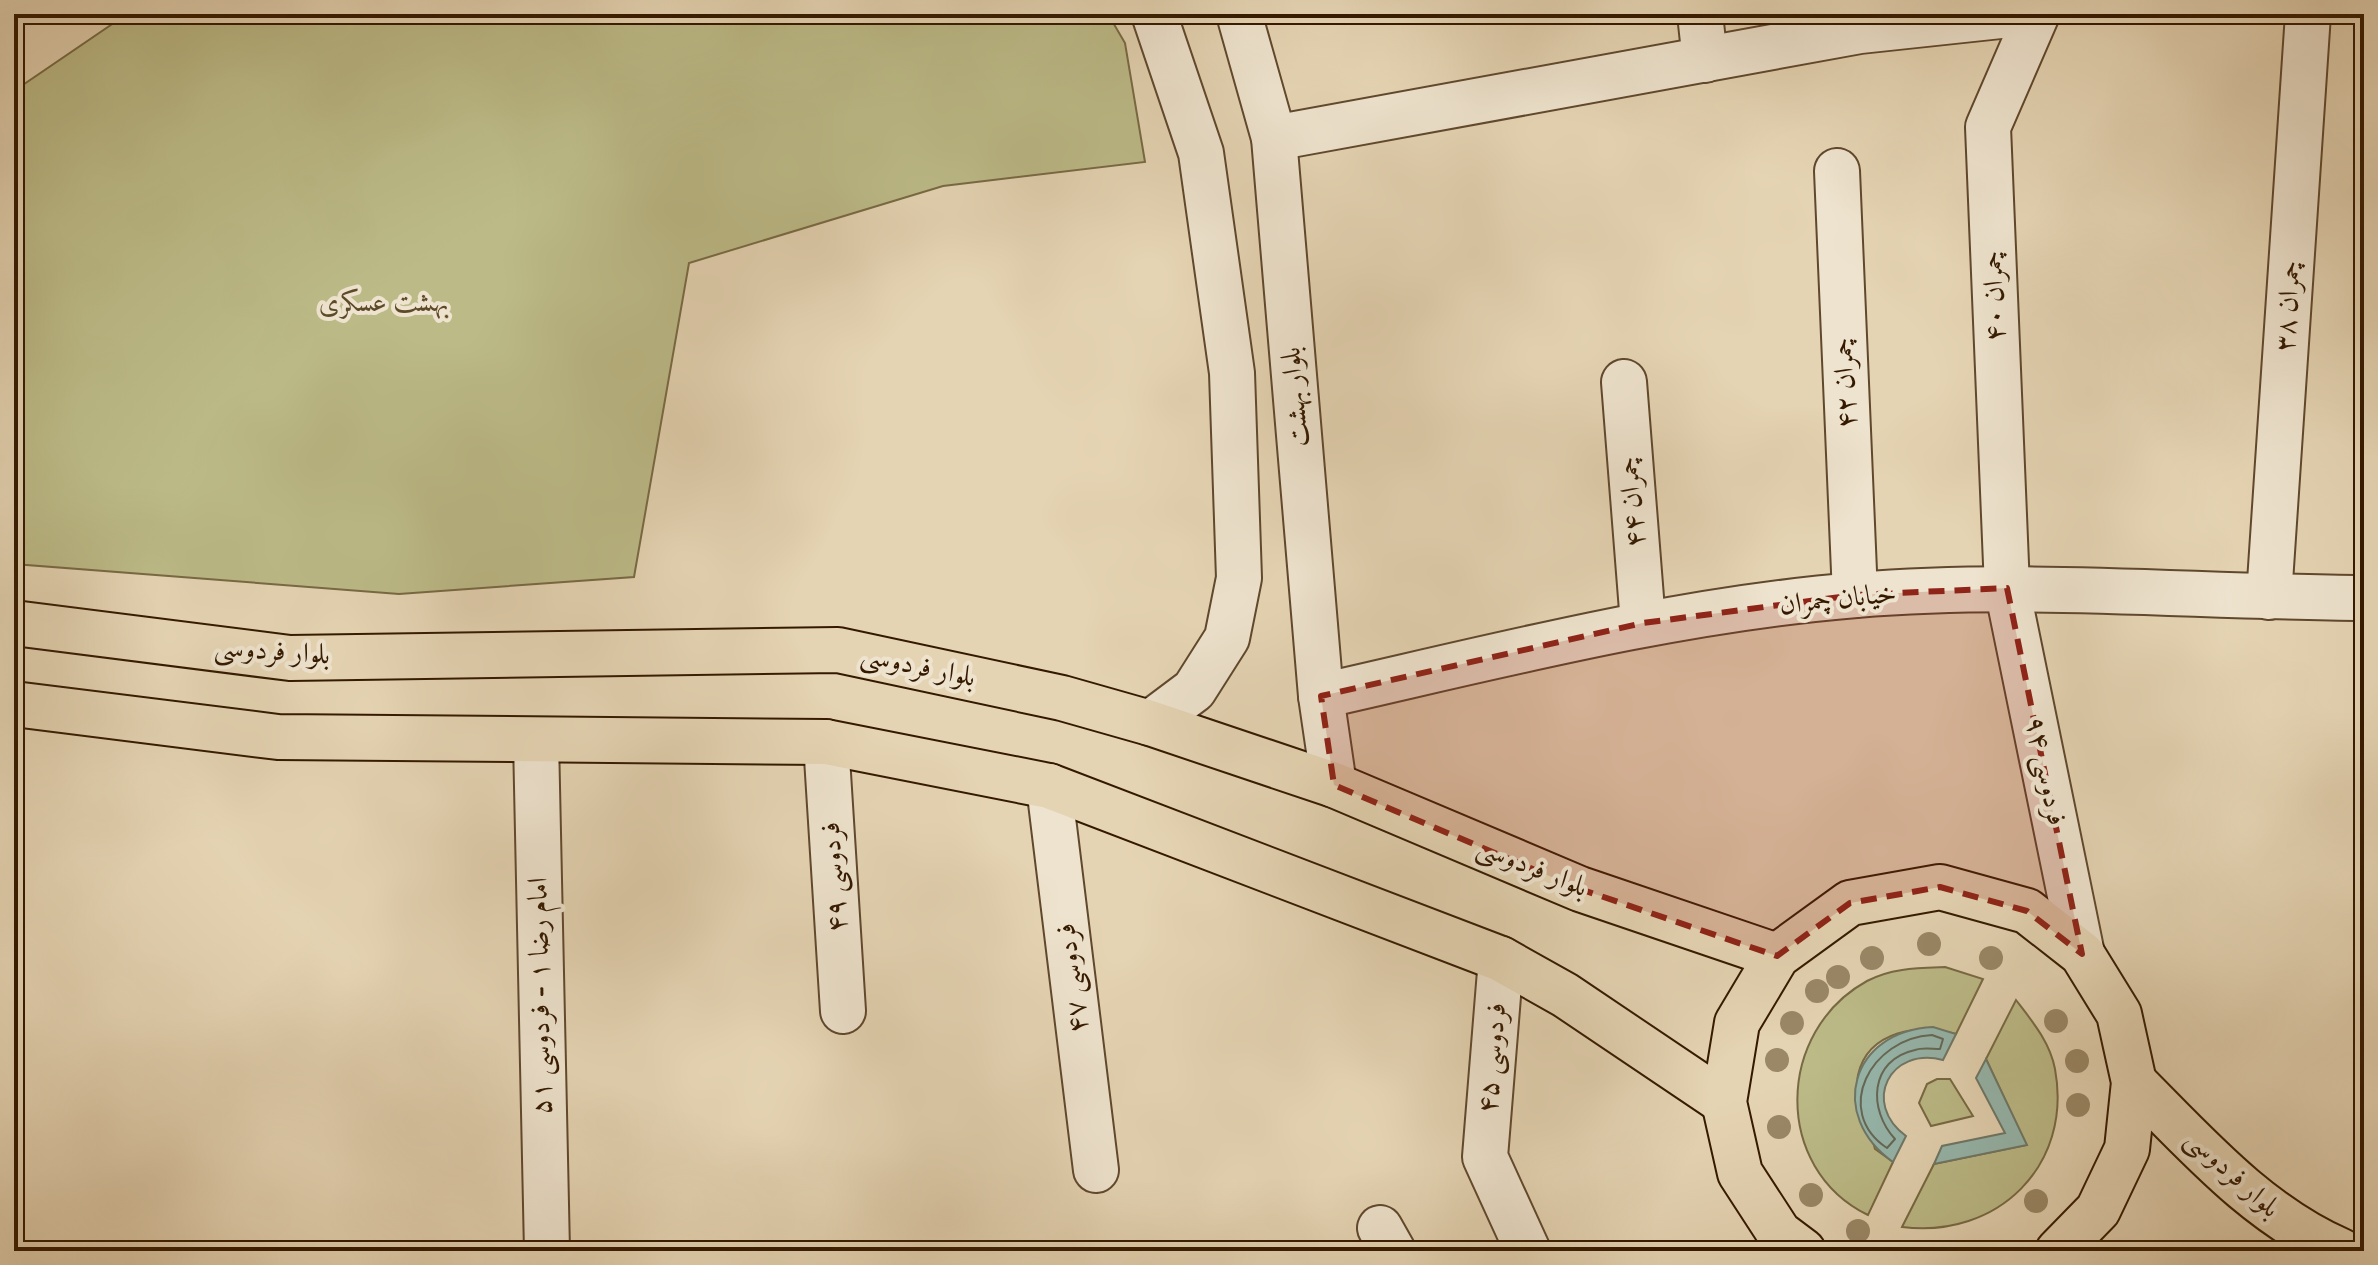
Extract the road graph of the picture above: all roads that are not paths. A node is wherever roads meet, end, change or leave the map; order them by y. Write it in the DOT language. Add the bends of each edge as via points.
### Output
graph roads {
  1 [pos="1154,14"];
  2 [pos="1239,14"];
  3 [pos="1700,14"];
  4 [pos="2019,14"];
  5 [pos="2037,14"];
  6 [pos="2308,14"];
  7 [pos="1859,22"];
  8 [pos="1705,60"];
  9 [pos="1274,138"];
  10 [pos="1837,171"];
  11 [pos="1624,382"];
  12 [pos="2007,588"];
  13 [pos="1855,595"];
  14 [pos="2269,597"];
  15 [pos="2364,598"];
  16 [pos="14,623"];
  17 [pos="1643,623"];
  18 [pos="1321,696"];
  19 [pos="14,704"];
  20 [pos="1150,723"];
  21 [pos="536,740"];
  22 [pos="826,742"];
  23 [pos="1334,785"];
  24 [pos="1049,786"];
  25 [pos="2082,954"];
  26 [pos="1777,956"];
  27 [pos="1501,959"];
  28 [pos="843,1011"];
  29 [pos="2134,1082"];
  30 [pos="1724,1102"];
  31 [pos="1096,1170"];
  32 [pos="1525,1250"];
  33 [pos="547,1251"];
  34 [pos="1803,1251"];
  35 [pos="2058,1251"];
  36 [pos="2341,1251"];
  1 -- 20 [label="street" via="1201,153 1232,373 1239,578 1227,638 1194,690"];
  2 -- 9 [label="street, بلوار بهشت"];
  3 -- 8 [label="street"];
  4 -- 7 [label="street"];
  5 -- 12 [label="street, چمران ۴۰" via="1988,127"];
  6 -- 14 [label="street, چمران ۳۸"];
  7 -- 8 [label="street"];
  8 -- 9 [label="street"];
  9 -- 18 [label="street, بلوار بهشت"];
  10 -- 13 [label="street, چمران ۴۲"];
  11 -- 17 [label="street, چمران ۴۴"];
  12 -- 13 [label="street, خیابان چمران"];
  12 -- 14 [label="street, خیابان چمران"];
  12 -- 25 [label="street, فردوسی ۹۴"];
  13 -- 17 [label="street, خیابان چمران"];
  14 -- 15 [label="street, خیابان چمران"];
  16 -- 20 [label="main road, بلوار فردوسی" via="290,658 838,650 1062,698"];
  17 -- 18 [label="street, خیابان چمران"];
  18 -- 23 [label="street, بلوار بهشت"];
  19 -- 21 [label="main road" via="278,737"];
  20 -- 23 [label="main road, بلوار فردوسی"];
  21 -- 22 [label="main road"];
  21 -- 33 [label="street, امام رضا ۱ - فردوسی ۵۱"];
  22 -- 24 [label="main road"];
  22 -- 28 [label="street, فردوسی ۴۹"];
  23 -- 26 [label="main road, بلوار فردوسی" via="1580,889"];
  24 -- 27 [label="main road"];
  24 -- 31 [label="street, فردوسی ۴۷"];
  25 -- 26 [label="main road" via="2027,911 1940,887 1850,903"];
  25 -- 29 [label="main road" via="2119,1014"];
  26 -- 30 [label="main road" via="1737,1023"];
  27 -- 30 [label="main road" via="1565,995"];
  27 -- 32 [label="street, فردوسی ۴۵" via="1485,1157"];
  29 -- 35 [label="main road" via="2127,1149 2098,1210"];
  29 -- 36 [label="main road, بلوار فردوسی" via="2231,1178 2303,1235"];
  30 -- 34 [label="main road" via="1740,1173 1779,1233"];
}
